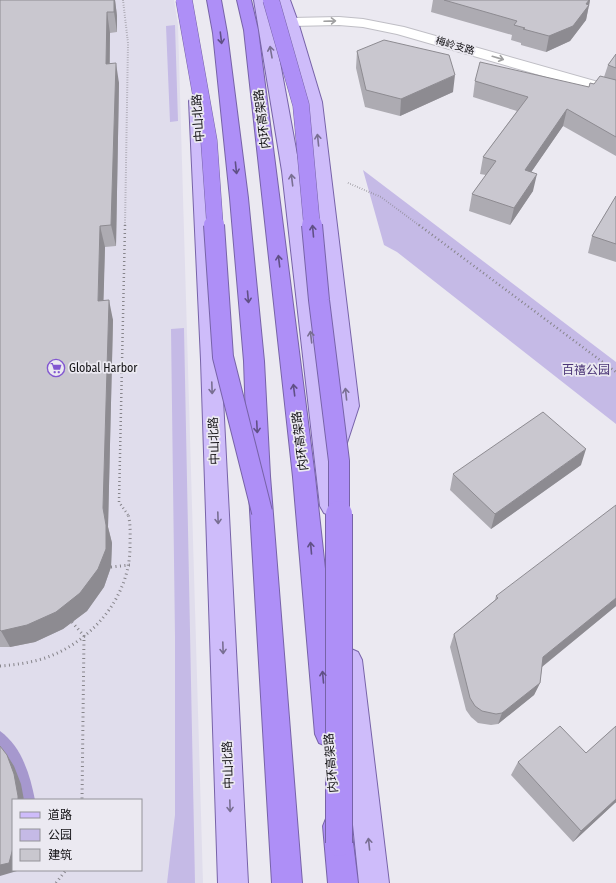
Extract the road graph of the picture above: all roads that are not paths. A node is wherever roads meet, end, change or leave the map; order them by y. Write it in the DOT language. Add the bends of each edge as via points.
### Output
graph roads {
  1 [pos="184,0"];
  2 [pos="190,0"];
  3 [pos="214,0"];
  4 [pos="244,0"];
  5 [pos="261,0"];
  6 [pos="271,0"];
  7 [pos="282,0"];
  8 [pos="291,22"];
  9 [pos="616,92"];
  10 [pos="328,473"];
  11 [pos="262,512"];
  12 [pos="339,843"];
  13 [pos="233,883"];
  14 [pos="287,883"];
  15 [pos="343,883"];
  16 [pos="374,883"];
  1 -- 11 [label="highway, bridge" via="209,141 223,358"];
  2 -- 13 [label="main road, 中山北路, one-way" via="205,241"];
  3 -- 11 [label="highway, one-way, bridge" via="239,198 254,361"];
  12 -- 4 [label="highway, 内环高架路, one-way, bridge" via="304,477 251,30"];
  10 -- 5 [label="main road, one-way" via="291,171"];
  12 -- 6 [label="highway, one-way, bridge" via="339,461 319,300 301,104"];
  7 -- 8 [label="main road"];
  8 -- 9 [label="street, 梅岭支路, one-way" via="357,22 400,30"];
  10 -- 8 [label="main road, one-way" via="348,406 314,102"];
  16 -- 10 [label="main road, one-way"];
  11 -- 14 [label="highway"];
  12 -- 15 [label="highway, 内环高架路"];
}
